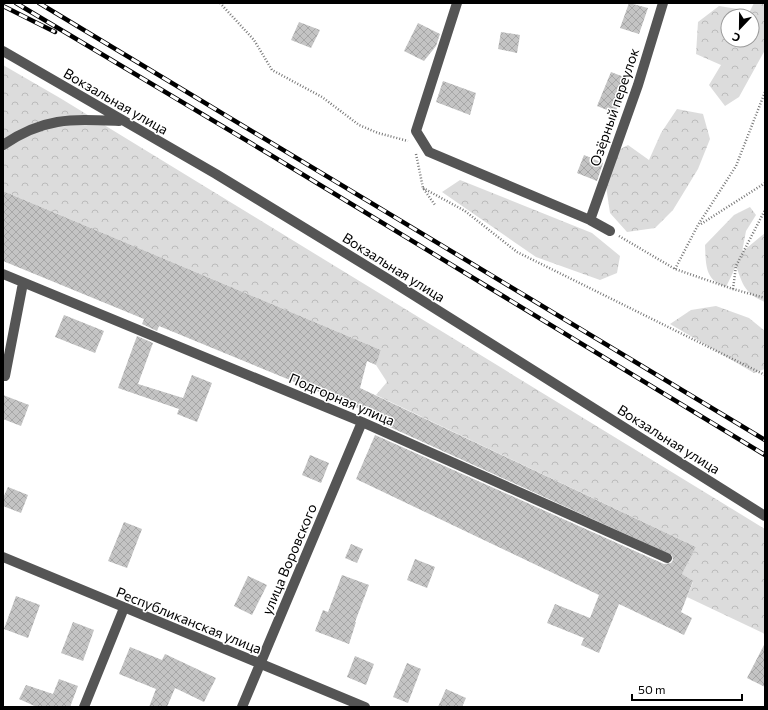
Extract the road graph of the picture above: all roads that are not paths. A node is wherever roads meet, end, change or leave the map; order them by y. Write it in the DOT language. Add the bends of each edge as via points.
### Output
graph roads {
  1 [pos="457,3"];
  2 [pos="663,3"];
  3 [pos="3,52"];
  4 [pos="122,121"];
  5 [pos="3,145"];
  6 [pos="590,220"];
  7 [pos="610,231"];
  8 [pos="3,274"];
  9 [pos="23,283"];
  10 [pos="5,376"];
  11 [pos="362,422"];
  12 [pos="765,516"];
  13 [pos="3,557"];
  14 [pos="667,558"];
  15 [pos="124,608"];
  16 [pos="260,664"];
  17 [pos="84,707"];
  18 [pos="242,707"];
  19 [pos="365,707"];
  1 -- 6 [label="street" via="416,131 429,152"];
  2 -- 6 [label="street, Озёрный переулок" via="638,85"];
  3 -- 4 [label="street, Вокзальная улица"];
  4 -- 5 [label="street" via="78,119 50,122 27,131"];
  4 -- 12 [label="street, Вокзальная улица" via="216,174 388,279"];
  6 -- 7 [label="street"];
  8 -- 9 [label="street, Подгорная улица"];
  9 -- 10 [label="street"];
  9 -- 11 [label="street, Подгорная улица"];
  11 -- 14 [label="street, Подгорная улица"];
  11 -- 16 [label="street, улица Воровского"];
  13 -- 15 [label="street, Республиканская улица"];
  15 -- 16 [label="street, Республиканская улица"];
  15 -- 17 [label="street"];
  16 -- 18 [label="street, улица Воровского"];
  16 -- 19 [label="street, Республиканская улица"];
}
